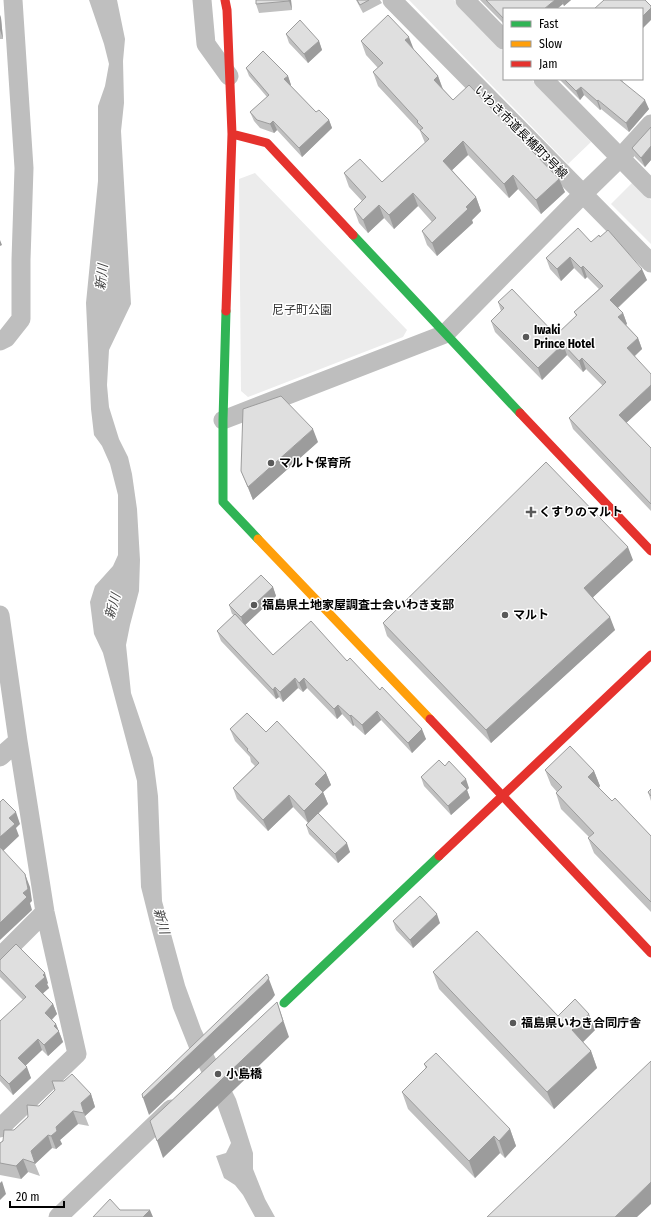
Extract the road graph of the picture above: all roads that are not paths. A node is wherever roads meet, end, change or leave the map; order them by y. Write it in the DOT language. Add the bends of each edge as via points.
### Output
graph roads {
  1 [pos="13,0"];
  2 [pos="202,0"];
  3 [pos="225,0"];
  4 [pos="392,0"];
  5 [pos="465,0"];
  6 [pos="503,39"];
  7 [pos="230,76"];
  8 [pos="544,80"];
  9 [pos="651,124"];
  10 [pos="232,134"];
  11 [pos="620,158"];
  12 [pos="651,189"];
  13 [pos="583,194"];
  14 [pos="651,263"];
  15 [pos="445,334"];
  16 [pos="0,341"];
  17 [pos="223,420"];
  18 [pos="651,550"];
  19 [pos="0,615"];
  20 [pos="651,654"];
  21 [pos="18,741"];
  22 [pos="0,757"];
  23 [pos="502,796"];
  24 [pos="45,912"];
  25 [pos="651,953"];
  26 [pos="0,957"];
  27 [pos="278,1008"];
  28 [pos="182,1098"];
  29 [pos="0,1128"];
  30 [pos="58,1217"];
  1 -- 16 [label="street" via="24,168 21,319 6,338"];
  2 -- 7 [label="street" via="206,44"];
  3 -- 7 [label="street"];
  4 -- 13 [label="street, いわき市道長橋町3号線"];
  5 -- 6 [label="street"];
  7 -- 10 [label="street"];
  8 -- 11 [label="street"];
  9 -- 11 [label="street"];
  10 -- 15 [label="street" via="267,144"];
  10 -- 17 [label="street"];
  11 -- 12 [label="street"];
  11 -- 13 [label="street"];
  13 -- 14 [label="street, いわき市道長橋町3号線"];
  13 -- 15 [label="street"];
  15 -- 17 [label="street"];
  15 -- 18 [label="street"];
  17 -- 23 [label="street" via="223,502"];
  19 -- 21 [label="street"];
  20 -- 23 [label="street"];
  21 -- 22 [label="street"];
  21 -- 24 [label="street"];
  23 -- 25 [label="street"];
  23 -- 27 [label="street"];
  24 -- 26 [label="street"];
  24 -- 29 [label="street" via="77,1054"];
  28 -- 30 [label="street"];
}
